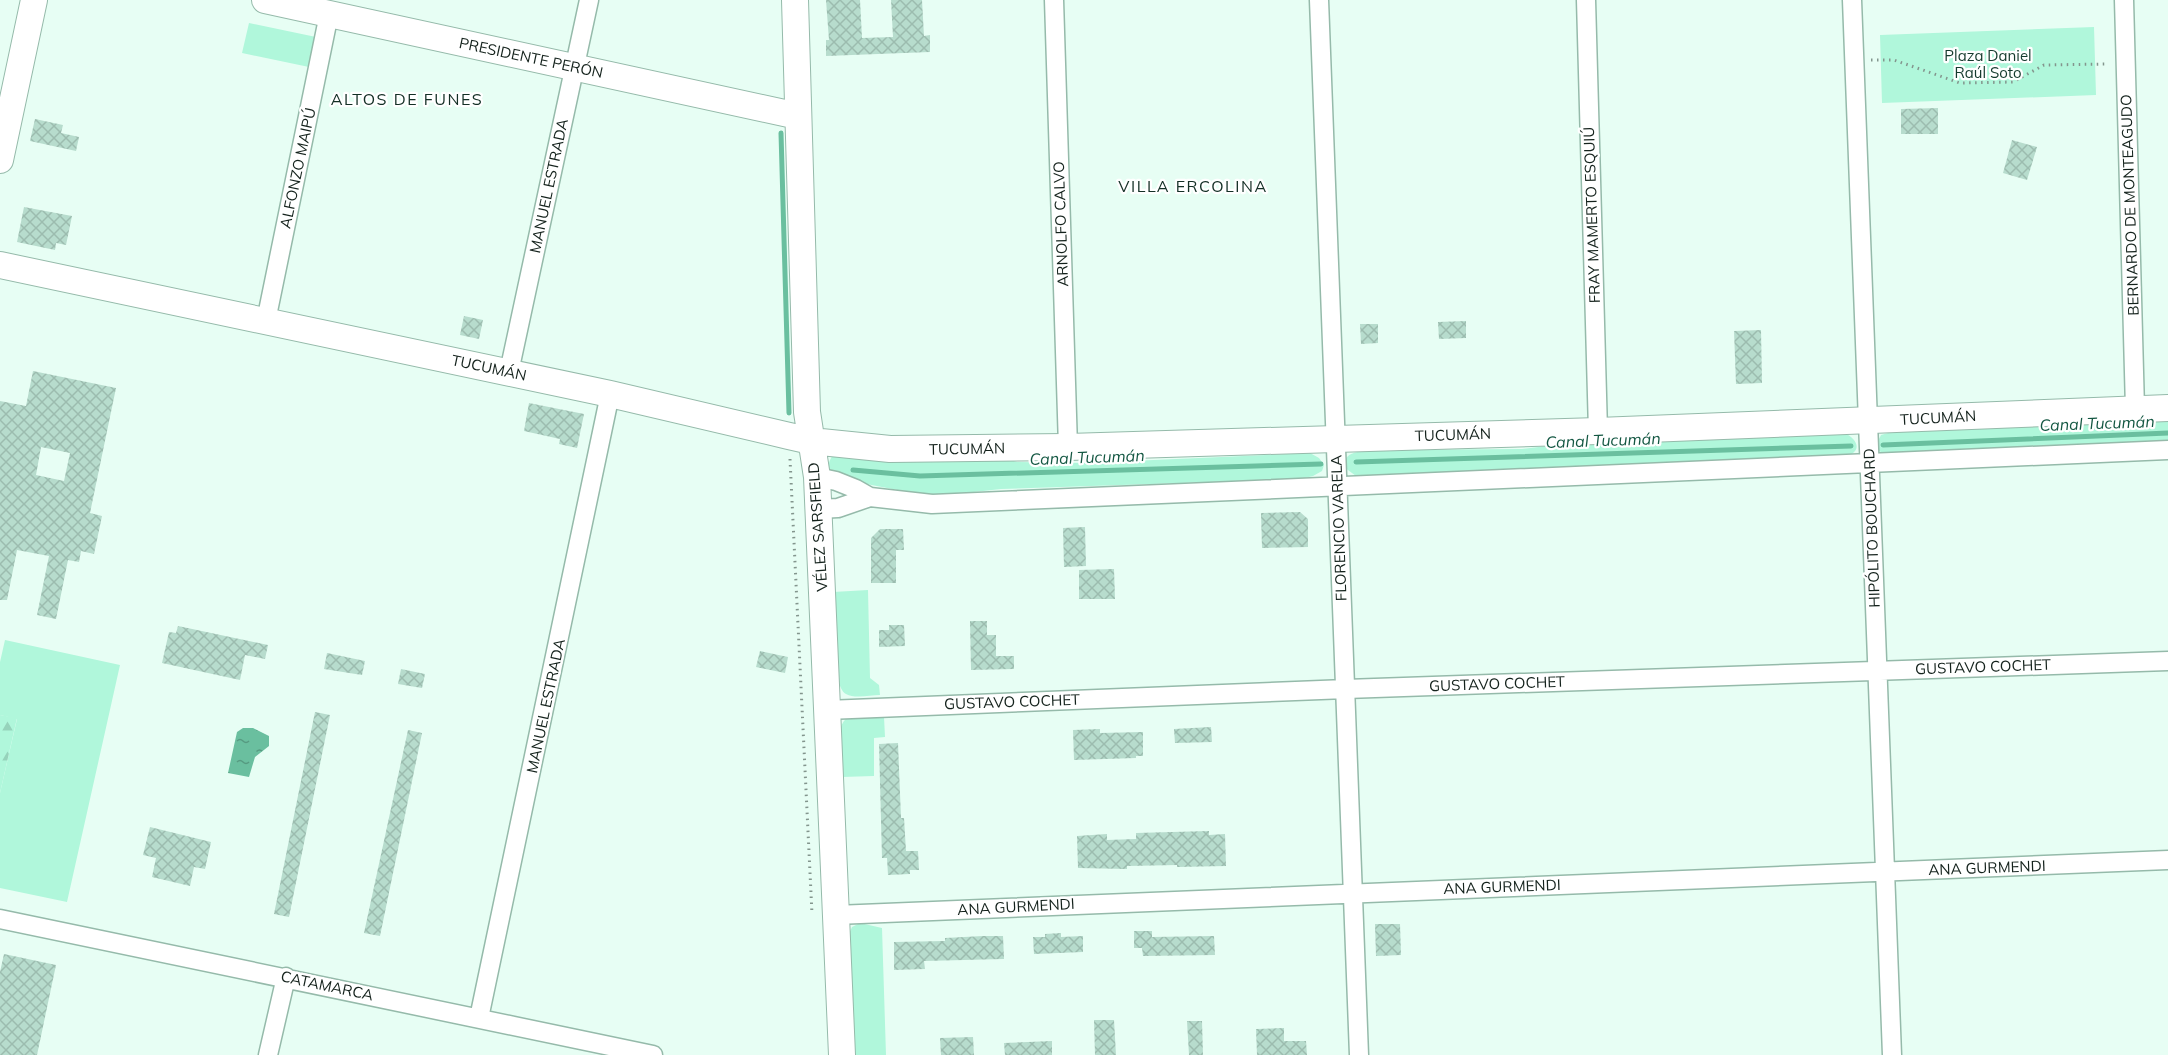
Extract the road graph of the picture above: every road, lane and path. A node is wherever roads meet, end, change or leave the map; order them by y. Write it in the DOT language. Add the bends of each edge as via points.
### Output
graph roads {
  1 [pos="34,0"];
  2 [pos="265,0"];
  3 [pos="589,0"];
  4 [pos="795,0"];
  5 [pos="1054,0"];
  6 [pos="1319,0"];
  7 [pos="1586,0"];
  8 [pos="1852,0"];
  9 [pos="2124,0"];
  10 [pos="329,14"];
  11 [pos="1854,61"];
  12 [pos="2126,64"];
  13 [pos="574,67"];
  14 [pos="798,116"];
  15 [pos="0,160"];
  16 [pos="0,265"];
  17 [pos="266,321"];
  18 [pos="509,372"];
  19 [pos="610,394"];
  20 [pos="2168,408"];
  21 [pos="2136,409"];
  22 [pos="1868,421"];
  23 [pos="1598,431"];
  24 [pos="800,438"];
  25 [pos="1336,439"];
  26 [pos="1068,447"];
  27 [pos="2168,450"];
  28 [pos="1869,462"];
  29 [pos="817,477"];
  30 [pos="1338,486"];
  31 [pos="870,497"];
  32 [pos="819,508"];
  33 [pos="2168,661"];
  34 [pos="1877,671"];
  35 [pos="1346,689"];
  36 [pos="827,710"];
  37 [pos="2168,860"];
  38 [pos="1885,872"];
  39 [pos="1353,893"];
  40 [pos="824,915"];
  41 [pos="0,919"];
  42 [pos="286,977"];
  43 [pos="479,1018"];
  44 [pos="268,1055"];
  45 [pos="653,1055"];
  46 [pos="842,1055"];
  47 [pos="1359,1055"];
  48 [pos="1892,1055"];
  1 -- 15 [label="main road"];
  2 -- 10 [label="main road, PRESIDENTE PERÓN"];
  3 -- 13 [label="street, MANUEL ESTRADA"];
  4 -- 14 [label="main road, VÉLEZ SARSFIELD"];
  5 -- 26 [label="street, ARNOLFO CALVO"];
  6 -- 25 [label="street, FLORENCIO VARELA"];
  7 -- 23 [label="street, FRAY MAMERTO ESQUIÚ"];
  8 -- 11 [label="street, HIPÓLITO BOUCHARD"];
  9 -- 12 [label="street, BERNARDO DE MONTEAGUDO"];
  10 -- 13 [label="main road, PRESIDENTE PERÓN"];
  10 -- 17 [label="street, ALFONZO MAIPÚ"];
  11 -- 12 [label="path" via="1894,60 1960,83 2013,82 2044,65"];
  11 -- 22 [label="street, HIPÓLITO BOUCHARD"];
  12 -- 21 [label="street, BERNARDO DE MONTEAGUDO"];
  13 -- 14 [label="main road, PRESIDENTE PERÓN"];
  13 -- 18 [label="street, MANUEL ESTRADA"];
  14 -- 24 [label="main road, VÉLEZ SARSFIELD" via="807,412"];
  16 -- 17 [label="main road, TUCUMÁN"];
  17 -- 18 [label="main road, TUCUMÁN"];
  18 -- 19 [label="main road, TUCUMÁN"];
  19 -- 24 [label="main road, TUCUMÁN"];
  19 -- 43 [label="street, MANUEL ESTRADA"];
  20 -- 21 [label="main road, TUCUMÁN"];
  21 -- 22 [label="main road, TUCUMÁN"];
  22 -- 23 [label="main road, TUCUMÁN"];
  22 -- 28 [label="street, HIPÓLITO BOUCHARD"];
  23 -- 25 [label="main road, TUCUMÁN"];
  24 -- 26 [label="main road, TUCUMÁN" via="890,449"];
  24 -- 29 [label="main road, VÉLEZ SARSFIELD"];
  24 -- 40 [label="path, VÉLEZ SARSFIELD" via="801,657"];
  25 -- 26 [label="main road, TUCUMÁN"];
  25 -- 30 [label="street, FLORENCIO VARELA"];
  27 -- 28 [label="street"];
  28 -- 30 [label="street"];
  28 -- 34 [label="street, HIPÓLITO BOUCHARD"];
  29 -- 31 [label="street"];
  29 -- 32 [label="main road, VÉLEZ SARSFIELD"];
  30 -- 31 [label="street" via="932,504"];
  30 -- 35 [label="street, FLORENCIO VARELA"];
  31 -- 32 [label="street" via="837,508"];
  32 -- 36 [label="main road, VÉLEZ SARSFIELD"];
  33 -- 34 [label="street, GUSTAVO COCHET"];
  34 -- 35 [label="street, GUSTAVO COCHET"];
  34 -- 38 [label="street, HIPÓLITO BOUCHARD"];
  35 -- 36 [label="street, GUSTAVO COCHET"];
  35 -- 39 [label="street, FLORENCIO VARELA"];
  36 -- 40 [label="main road, VÉLEZ SARSFIELD"];
  37 -- 38 [label="street, ANA GURMENDI"];
  38 -- 39 [label="street, ANA GURMENDI"];
  38 -- 48 [label="street, HIPÓLITO BOUCHARD"];
  39 -- 40 [label="street, ANA GURMENDI"];
  39 -- 47 [label="street, FLORENCIO VARELA"];
  40 -- 46 [label="main road, VÉLEZ SARSFIELD"];
  41 -- 42 [label="street, CATAMARCA"];
  42 -- 43 [label="street, CATAMARCA"];
  42 -- 44 [label="street"];
  43 -- 45 [label="street, CATAMARCA"];
}
